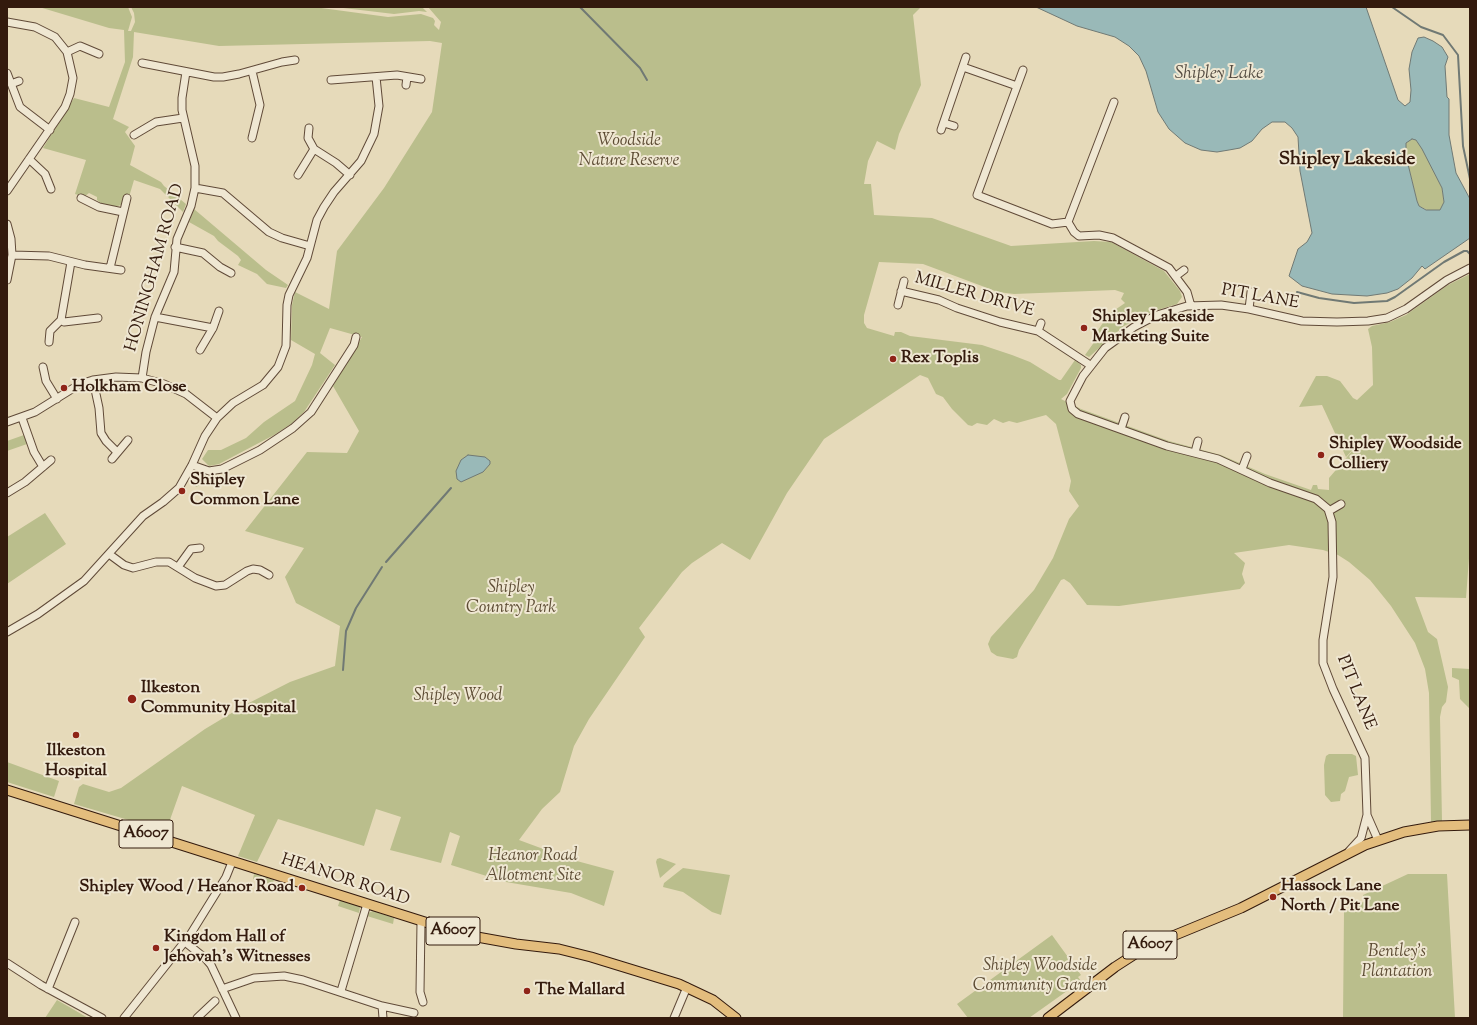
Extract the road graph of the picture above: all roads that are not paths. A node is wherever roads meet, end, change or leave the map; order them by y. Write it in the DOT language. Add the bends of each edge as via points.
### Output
graph roads {
  1 [pos="7,22"];
  2 [pos="67,52"];
  3 [pos="280,53"];
  4 [pos="99,54"];
  5 [pos="966,57"];
  6 [pos="295,60"];
  7 [pos="282,62"];
  8 [pos="142,63"];
  9 [pos="963,67"];
  10 [pos="350,70"];
  11 [pos="1023,70"];
  12 [pos="252,71"];
  13 [pos="186,72"];
  14 [pos="7,73"];
  15 [pos="376,77"];
  16 [pos="407,77"];
  17 [pos="350,78"];
  18 [pos="421,79"];
  19 [pos="331,80"];
  20 [pos="19,81"];
  21 [pos="11,84"];
  22 [pos="406,85"];
  23 [pos="1017,86"];
  24 [pos="1114,102"];
  25 [pos="183,118"];
  26 [pos="944,123"];
  27 [pos="954,126"];
  28 [pos="309,128"];
  29 [pos="50,130"];
  30 [pos="941,130"];
  31 [pos="134,135"];
  32 [pos="251,138"];
  33 [pos="314,149"];
  34 [pos="29,159"];
  35 [pos="298,175"];
  36 [pos="350,175"];
  37 [pos="195,188"];
  38 [pos="50,189"];
  39 [pos="7,191"];
  40 [pos="81,198"];
  41 [pos="127,198"];
  42 [pos="123,212"];
  43 [pos="1068,222"];
  44 [pos="7,226"];
  45 [pos="310,246"];
  46 [pos="175,247"];
  47 [pos="12,254"];
  48 [pos="71,262"];
  49 [pos="110,268"];
  50 [pos="1470,268"];
  51 [pos="121,270"];
  52 [pos="1184,270"];
  53 [pos="232,273"];
  54 [pos="1176,276"];
  55 [pos="7,280"];
  56 [pos="904,281"];
  57 [pos="901,291"];
  58 [pos="1251,292"];
  59 [pos="898,305"];
  60 [pos="1191,306"];
  61 [pos="1249,309"];
  62 [pos="219,311"];
  63 [pos="155,317"];
  64 [pos="98,318"];
  65 [pos="61,320"];
  66 [pos="1041,323"];
  67 [pos="213,328"];
  68 [pos="1038,331"];
  69 [pos="356,337"];
  70 [pos="48,342"];
  71 [pos="200,350"];
  72 [pos="1090,365"];
  73 [pos="43,367"];
  74 [pos="142,378"];
  75 [pos="93,380"];
  76 [pos="57,399"];
  77 [pos="1125,417"];
  78 [pos="22,418"];
  79 [pos="217,418"];
  80 [pos="7,422"];
  81 [pos="1121,429"];
  82 [pos="128,440"];
  83 [pos="1198,441"];
  84 [pos="117,452"];
  85 [pos="1195,452"];
  86 [pos="1248,456"];
  87 [pos="112,459"];
  88 [pos="51,460"];
  89 [pos="192,465"];
  90 [pos="43,467"];
  91 [pos="1242,469"];
  92 [pos="7,493"];
  93 [pos="1341,504"];
  94 [pos="1329,511"];
  95 [pos="200,548"];
  96 [pos="109,554"];
  97 [pos="178,567"];
  98 [pos="269,575"];
  99 [pos="7,632"];
  100 [pos="7,790"];
  101 [pos="1367,815"];
  102 [pos="1470,825"];
  103 [pos="1378,840"];
  104 [pos="1344,855"];
  105 [pos="232,862"];
  106 [pos="367,904"];
  107 [pos="74,922"];
  108 [pos="421,922"];
  109 [pos="185,942"];
  110 [pos="7,963"];
  111 [pos="687,987"];
  112 [pos="48,989"];
  113 [pos="222,989"];
  114 [pos="340,991"];
  115 [pos="215,1001"];
  116 [pos="423,1002"];
  117 [pos="382,1006"];
  118 [pos="414,1012"];
  119 [pos="102,1018"];
  120 [pos="124,1018"];
  121 [pos="197,1018"];
  122 [pos="236,1018"];
  123 [pos="383,1018"];
  124 [pos="674,1018"];
  125 [pos="736,1018"];
  126 [pos="1048,1018"];
  1 -- 2 [label="street" via="35,27 50,33"];
  2 -- 4 [label="street" via="80,46"];
  2 -- 29 [label="street" via="72,66 72,87 65,107"];
  3 -- 7 [label="street"];
  5 -- 9 [label="street"];
  6 -- 7 [label="street"];
  7 -- 12 [label="street"];
  8 -- 13 [label="street" via="155,61"];
  9 -- 23 [label="street"];
  9 -- 26 [label="street"];
  10 -- 17 [label="street"];
  11 -- 23 [label="street"];
  12 -- 13 [label="street" via="223,77"];
  12 -- 32 [label="street" via="260,105"];
  13 -- 25 [label="street, HONINGHAM ROAD" via="182,98"];
  14 -- 21 [label="street"];
  15 -- 16 [label="street"];
  15 -- 17 [label="street"];
  15 -- 36 [label="street" via="379,106 374,134 365,156"];
  16 -- 18 [label="street"];
  16 -- 22 [label="street"];
  17 -- 19 [label="street"];
  20 -- 21 [label="street"];
  21 -- 29 [label="street" via="20,107"];
  23 -- 43 [label="street" via="978,195 1052,224"];
  24 -- 43 [label="street"];
  25 -- 31 [label="street" via="158,121"];
  25 -- 37 [label="street, HONINGHAM ROAD" via="195,166"];
  26 -- 27 [label="street"];
  26 -- 30 [label="street"];
  28 -- 33 [label="street" via="309,141"];
  29 -- 34 [label="street"];
  33 -- 35 [label="street"];
  33 -- 36 [label="street"];
  34 -- 38 [label="street" via="45,174"];
  34 -- 39 [label="street"];
  36 -- 45 [label="street" via="324,206"];
  37 -- 45 [label="street" via="223,193 269,232"];
  37 -- 46 [label="street, HONINGHAM ROAD"];
  40 -- 42 [label="street" via="91,200 99,207"];
  41 -- 42 [label="street"];
  42 -- 49 [label="street"];
  43 -- 54 [label="street" via="1079,236 1102,235 1125,242 1165,266"];
  44 -- 47 [label="street"];
  45 -- 79 [label="street" via="289,295 286,346 278,367 263,385 233,403"];
  46 -- 53 [label="street" via="203,253"];
  46 -- 63 [label="street, HONINGHAM ROAD" via="172,276"];
  47 -- 48 [label="street" via="49,256"];
  47 -- 55 [label="street"];
  48 -- 49 [label="street"];
  48 -- 65 [label="street"];
  49 -- 51 [label="street"];
  50 -- 61 [label="street, PIT LANE" via="1450,278 1406,309 1376,320 1315,322"];
  52 -- 54 [label="street"];
  54 -- 60 [label="street" via="1187,292"];
  56 -- 57 [label="street, MILLER DRIVE"];
  57 -- 59 [label="street, MILLER DRIVE"];
  57 -- 68 [label="street, MILLER DRIVE" via="940,300 1004,324"];
  58 -- 61 [label="street"];
  60 -- 61 [label="street, PIT LANE" via="1221,305"];
  60 -- 72 [label="street, PIT LANE" via="1157,315 1134,326 1105,348"];
  62 -- 67 [label="street"];
  63 -- 67 [label="street"];
  63 -- 74 [label="street, HONINGHAM ROAD"];
  64 -- 65 [label="street" via="64,322"];
  65 -- 70 [label="street" via="50,331"];
  66 -- 68 [label="street, MILLER DRIVE"];
  67 -- 71 [label="street"];
  68 -- 72 [label="street, MILLER DRIVE"];
  69 -- 89 [label="street" via="354,345 311,412 293,428 260,450 222,469 209,471"];
  72 -- 81 [label="street, PIT LANE" via="1074,392 1071,407 1078,414"];
  73 -- 76 [label="street" via="46,381"];
  74 -- 75 [label="street" via="116,377"];
  74 -- 79 [label="street" via="179,390"];
  75 -- 76 [label="street" via="80,384"];
  75 -- 84 [label="street" via="101,433"];
  76 -- 78 [label="street"];
  77 -- 81 [label="street"];
  78 -- 80 [label="street"];
  78 -- 90 [label="street" via="34,452"];
  79 -- 89 [label="street" via="205,436"];
  81 -- 85 [label="street, PIT LANE" via="1167,446"];
  82 -- 84 [label="street"];
  83 -- 85 [label="street"];
  84 -- 87 [label="street"];
  85 -- 91 [label="street, PIT LANE"];
  86 -- 91 [label="street"];
  88 -- 90 [label="street"];
  89 -- 96 [label="street" via="178,488 143,516"];
  90 -- 92 [label="street"];
  91 -- 94 [label="street, PIT LANE" via="1270,483 1316,499"];
  93 -- 94 [label="street"];
  94 -- 101 [label="street, PIT LANE" via="1332,522 1333,577 1323,640 1323,660 1326,674 1365,758"];
  95 -- 97 [label="street" via="191,549"];
  96 -- 97 [label="street" via="130,567 137,568 160,561"];
  96 -- 99 [label="street" via="78,586"];
  97 -- 98 [label="street" via="195,578 222,586 257,565"];
  100 -- 105 [label="main road, HEANOR ROAD / A6007"];
  101 -- 103 [label="street, PIT LANE"];
  101 -- 104 [label="street, PIT LANE" via="1361,838"];
  102 -- 103 [label="main road, A6007" via="1417,829"];
  103 -- 104 [label="main road, A6007"];
  104 -- 126 [label="main road, A6007" via="1231,912 1146,947"];
  105 -- 106 [label="main road, HEANOR ROAD / A6007"];
  105 -- 109 [label="street" via="227,875"];
  106 -- 108 [label="main road, HEANOR ROAD / A6007"];
  106 -- 114 [label="street"];
  107 -- 112 [label="street"];
  108 -- 111 [label="main road, HEANOR ROAD / A6007" via="488,940 566,951"];
  108 -- 116 [label="street" via="420,992"];
  109 -- 113 [label="street" via="207,960"];
  109 -- 120 [label="street"];
  110 -- 112 [label="street"];
  111 -- 124 [label="street"];
  111 -- 125 [label="main road, A6007" via="713,1000"];
  112 -- 119 [label="street"];
  113 -- 114 [label="street" via="254,978 277,976 303,980"];
  113 -- 122 [label="street"];
  114 -- 117 [label="street"];
  115 -- 121 [label="street"];
  117 -- 118 [label="street"];
  117 -- 123 [label="street"];
}
